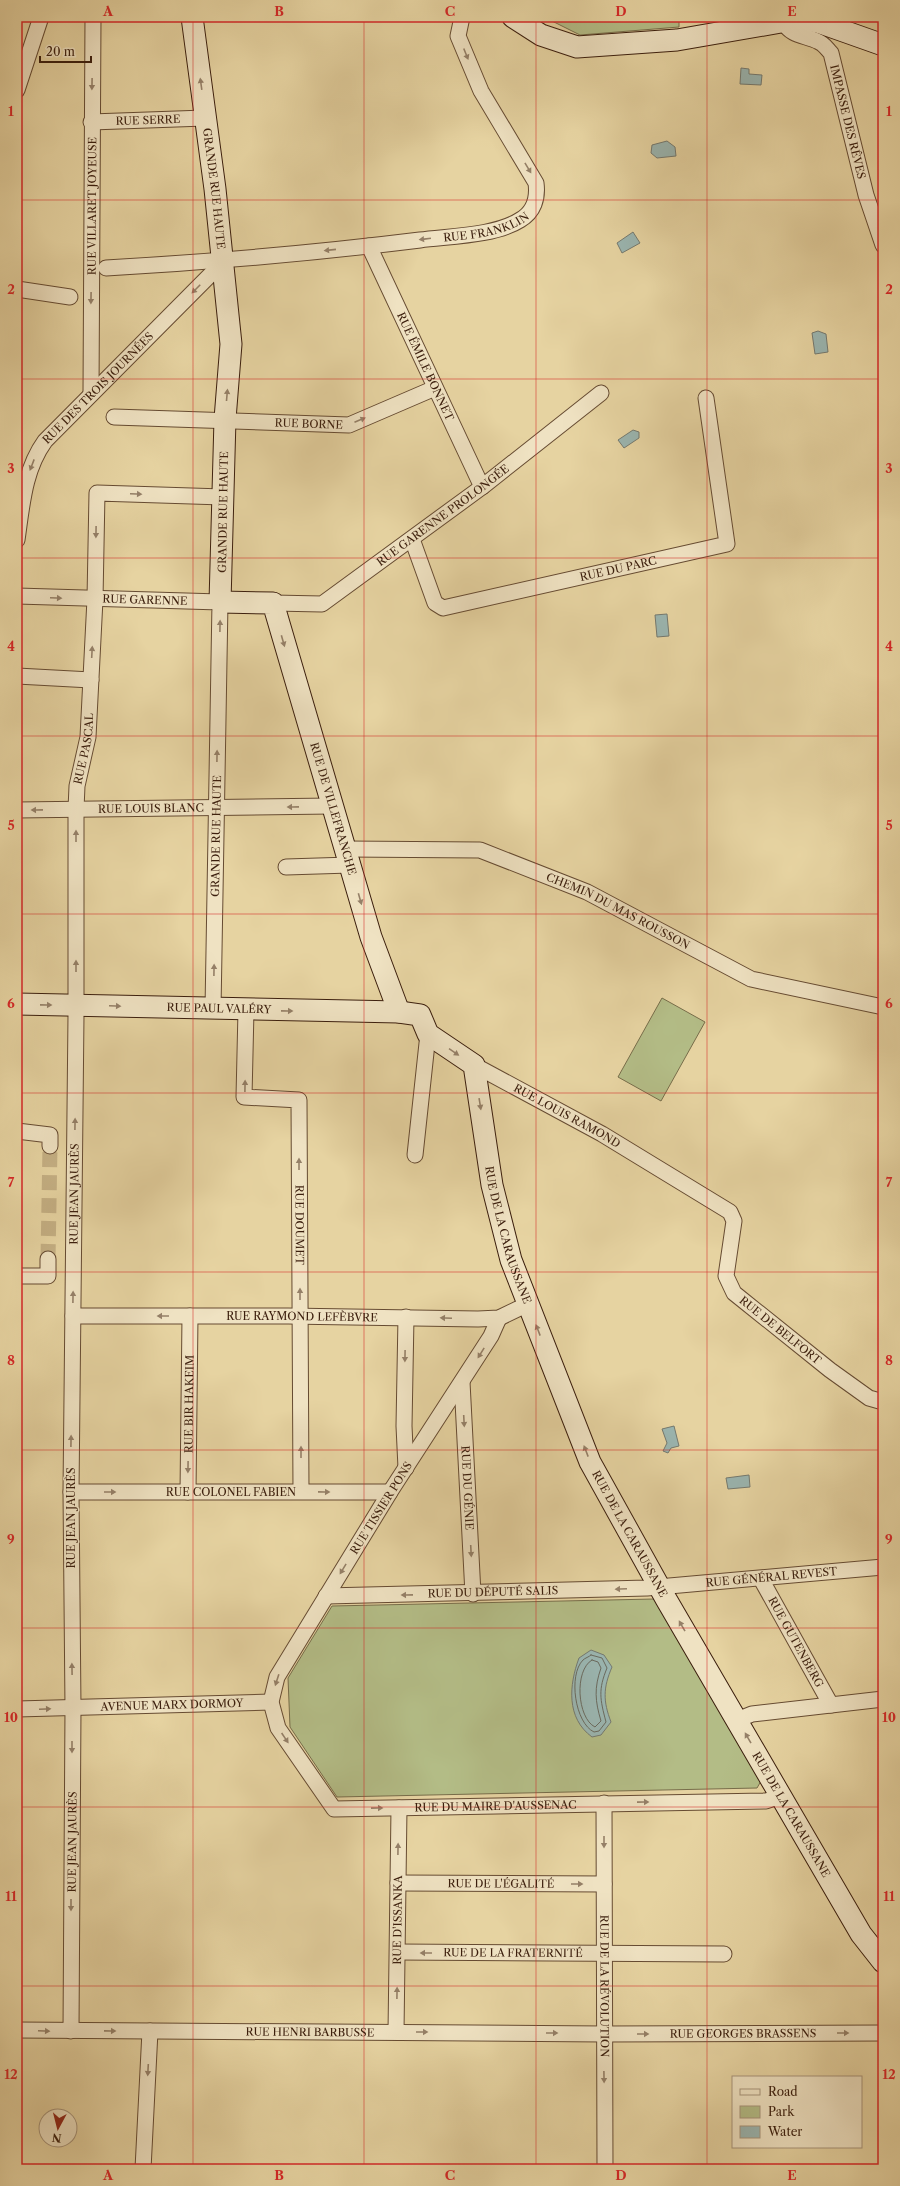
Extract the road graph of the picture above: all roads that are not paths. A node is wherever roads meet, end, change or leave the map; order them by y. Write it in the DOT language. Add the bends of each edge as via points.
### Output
graph roads {
  1 [pos="41,17"];
  2 [pos="93,17"];
  3 [pos="192,17"];
  4 [pos="462,17"];
  5 [pos="513,17"];
  6 [pos="784,23"];
  7 [pos="883,45"];
  8 [pos="21,60"];
  9 [pos="17,90"];
  10 [pos="205,118"];
  11 [pos="91,122"];
  12 [pos="883,245"];
  13 [pos="369,246"];
  14 [pos="224,261"];
  15 [pos="106,268"];
  16 [pos="17,289"];
  17 [pos="70,297"];
  18 [pos="434,388"];
  19 [pos="601,393"];
  20 [pos="90,394"];
  21 [pos="706,398"];
  22 [pos="114,417"];
  23 [pos="224,422"];
  24 [pos="482,487"];
  25 [pos="223,497"];
  26 [pos="412,539"];
  27 [pos="17,540"];
  28 [pos="17,596"];
  29 [pos="95,599"];
  30 [pos="220,602"];
  31 [pos="273,603"];
  32 [pos="17,676"];
  33 [pos="91,680"];
  34 [pos="332,806"];
  35 [pos="216,808"];
  36 [pos="76,809"];
  37 [pos="17,810"];
  38 [pos="348,857"];
  39 [pos="286,867"];
  40 [pos="17,1004"];
  41 [pos="76,1005"];
  42 [pos="883,1007"];
  43 [pos="213,1009"];
  44 [pos="246,1010"];
  45 [pos="399,1012"];
  46 [pos="428,1034"];
  47 [pos="474,1065"];
  48 [pos="17,1131"];
  49 [pos="50,1140"];
  50 [pos="415,1155"];
  51 [pos="725,1209"];
  52 [pos="48,1259"];
  53 [pos="17,1276"];
  54 [pos="528,1304"];
  55 [pos="73,1316"];
  56 [pos="190,1316"];
  57 [pos="300,1317"];
  58 [pos="406,1317"];
  59 [pos="500,1318"];
  60 [pos="462,1382"];
  61 [pos="883,1402"];
  62 [pos="406,1468"];
  63 [pos="301,1491"];
  64 [pos="71,1492"];
  65 [pos="188,1492"];
  66 [pos="390,1492"];
  67 [pos="883,1567"];
  68 [pos="761,1579"];
  69 [pos="660,1588"];
  70 [pos="473,1594"];
  71 [pos="326,1596"];
  72 [pos="883,1699"];
  73 [pos="272,1702"];
  74 [pos="831,1705"];
  75 [pos="73,1708"];
  76 [pos="17,1709"];
  77 [pos="737,1720"];
  78 [pos="781,1796"];
  79 [pos="604,1803"];
  80 [pos="398,1808"];
  81 [pos="398,1883"];
  82 [pos="604,1884"];
  83 [pos="398,1952"];
  84 [pos="605,1954"];
  85 [pos="724,1954"];
  86 [pos="883,1962"];
  87 [pos="17,2030"];
  88 [pos="70,2030"];
  89 [pos="150,2031"];
  90 [pos="396,2032"];
  91 [pos="883,2033"];
  92 [pos="604,2034"];
  93 [pos="143,2169"];
  94 [pos="605,2169"];
  1 -- 8 [label="street"];
  2 -- 11 [label="street, RUE VILLARET JOYEUSE, one-way"];
  10 -- 3 [label="street, GRANDE RUE HAUTE, one-way"];
  4 -- 13 [label="street, RUE FRANKLIN, one-way" via="458,36 481,90 533,176 536,189 533,206 520,220 499,230"];
  5 -- 6 [label="street" via="541,35 577,47 677,40"];
  6 -- 7 [label="street" via="798,20 818,22"];
  6 -- 12 [label="street, IMPASSE DES RÊVES" via="793,34 818,41 831,52 866,195"];
  8 -- 9 [label="street"];
  10 -- 11 [label="street, RUE SERRE"];
  10 -- 14 [label="street, GRANDE RUE HAUTE"];
  11 -- 20 [label="street, RUE VILLARET JOYEUSE, one-way"];
  13 -- 14 [label="street, RUE FRANKLIN, one-way"];
  13 -- 18 [label="street, RUE ÉMILE BONNET"];
  14 -- 15 [label="street, RUE FRANKLIN"];
  14 -- 20 [label="street, RUE DES TROIS JOURNÉES, one-way"];
  23 -- 14 [label="street, GRANDE RUE HAUTE, one-way" via="231,344"];
  16 -- 17 [label="street"];
  23 -- 18 [label="street, RUE BORNE, one-way" via="349,425"];
  18 -- 24 [label="street, RUE ÉMILE BONNET"];
  19 -- 24 [label="street, RUE GARENNE PROLONGÉE"];
  20 -- 27 [label="street, RUE DES TROIS JOURNÉES, one-way" via="45,441 34,457 28,473"];
  21 -- 26 [label="street, RUE DU PARC" via="726,544 443,608 435,603"];
  22 -- 23 [label="street, RUE BORNE"];
  23 -- 25 [label="street, GRANDE RUE HAUTE"];
  24 -- 26 [label="street, RUE GARENNE PROLONGÉE"];
  25 -- 29 [label="street, RUE PASCAL" via="97,493"];
  25 -- 30 [label="street, GRANDE RUE HAUTE"];
  26 -- 31 [label="street, RUE GARENNE PROLONGÉE" via="322,604"];
  28 -- 29 [label="street, RUE GARENNE, one-way"];
  29 -- 30 [label="street, RUE GARENNE"];
  33 -- 29 [label="street, RUE PASCAL, one-way"];
  30 -- 31 [label="street, RUE GARENNE"];
  35 -- 30 [label="street, GRANDE RUE HAUTE, one-way"];
  31 -- 34 [label="street, RUE DE VILLEFRANCHE, one-way"];
  32 -- 33 [label="street"];
  33 -- 36 [label="street, RUE PASCAL" via="88,737 77,786"];
  34 -- 35 [label="street, RUE LOUIS BLANC, one-way"];
  34 -- 38 [label="street, RUE DE VILLEFRANCHE"];
  35 -- 36 [label="street, RUE LOUIS BLANC"];
  43 -- 35 [label="street, GRANDE RUE HAUTE, one-way"];
  36 -- 37 [label="street, RUE LOUIS BLANC, one-way"];
  41 -- 36 [label="street, RUE PASCAL, one-way"];
  38 -- 39 [label="street, CHEMIN DU MAS ROUSSON"];
  38 -- 42 [label="street, CHEMIN DU MAS ROUSSON" via="480,850 586,892 750,979"];
  38 -- 45 [label="street, RUE DE VILLEFRANCHE, one-way" via="371,937"];
  40 -- 41 [label="street, RUE PAUL VALÉRY, one-way"];
  41 -- 43 [label="street, RUE PAUL VALÉRY, one-way"];
  55 -- 41 [label="street, RUE JEAN JAURÈS, one-way"];
  43 -- 44 [label="street, RUE PAUL VALÉRY"];
  44 -- 45 [label="street, RUE PAUL VALÉRY, one-way"];
  57 -- 44 [label="street, RUE DOUMET, one-way" via="298,1100 244,1097"];
  45 -- 46 [label="street, RUE PAUL VALÉRY" via="420,1015"];
  46 -- 47 [label="street, RUE LOUIS RAMOND, one-way"];
  46 -- 50 [label="street"];
  47 -- 51 [label="street, RUE LOUIS RAMOND" via="602,1134"];
  47 -- 54 [label="street, RUE DE LA CARAUSSANE, one-way" via="492,1185 511,1260"];
  48 -- 49 [label="street"];
  51 -- 61 [label="street, RUE DE BELFORT" via="730,1212 734,1221 726,1276 734,1293 868,1398"];
  52 -- 53 [label="street" via="48,1276"];
  54 -- 59 [label="street, RUE RAYMOND LEFÈBVRE"];
  69 -- 54 [label="street, RUE DE LA CARAUSSANE, one-way" via="590,1462"];
  56 -- 55 [label="street, RUE RAYMOND LEFÈBVRE, one-way"];
  64 -- 55 [label="street, RUE JEAN JAURÈS, one-way"];
  56 -- 57 [label="street, RUE RAYMOND LEFÈBVRE"];
  56 -- 65 [label="street, RUE BIR HAKEIM, one-way"];
  57 -- 58 [label="street, RUE RAYMOND LEFÈBVRE"];
  63 -- 57 [label="street, RUE DOUMET, one-way"];
  59 -- 58 [label="street, RUE RAYMOND LEFÈBVRE, one-way"];
  58 -- 62 [label="street, one-way"];
  59 -- 60 [label="street, RUE TISSIER PONS, one-way"];
  60 -- 62 [label="street, RUE TISSIER PONS"];
  60 -- 70 [label="street, RUE DU GÉNIE, one-way"];
  62 -- 66 [label="street, RUE TISSIER PONS"];
  63 -- 65 [label="street, RUE COLONEL FABIEN"];
  63 -- 66 [label="street, RUE COLONEL FABIEN, one-way"];
  64 -- 65 [label="street, RUE COLONEL FABIEN, one-way"];
  75 -- 64 [label="street, RUE JEAN JAURÈS, one-way"];
  66 -- 71 [label="street, RUE TISSIER PONS, one-way"];
  67 -- 68 [label="street, RUE GÉNÉRAL REVEST"];
  68 -- 69 [label="street, RUE GÉNÉRAL REVEST"];
  68 -- 74 [label="street, RUE GUTENBERG"];
  69 -- 70 [label="street, RUE DU DÉPUTÉ SALIS, one-way"];
  77 -- 69 [label="street, RUE DE LA CARAUSSANE, one-way"];
  70 -- 71 [label="street, RUE DU DÉPUTÉ SALIS, one-way"];
  71 -- 73 [label="street, RUE TISSIER PONS, one-way" via="277,1677"];
  72 -- 74 [label="street"];
  73 -- 75 [label="street, AVENUE MARX DORMOY"];
  73 -- 80 [label="street, RUE DU MAIRE D'AUSSENAC, one-way" via="278,1728 334,1809"];
  74 -- 77 [label="street" via="752,1714"];
  76 -- 75 [label="street, AVENUE MARX DORMOY, one-way"];
  75 -- 88 [label="street, RUE JEAN JAURÈS, one-way"];
  78 -- 77 [label="street, RUE DE LA CARAUSSANE, one-way"];
  79 -- 78 [label="street, RUE DU MAIRE D'AUSSENAC, one-way" via="766,1801"];
  78 -- 86 [label="street, RUE DE LA CARAUSSANE" via="861,1934"];
  79 -- 80 [label="street, RUE DU MAIRE D'AUSSENAC"];
  79 -- 82 [label="street, RUE DE LA RÉVOLUTION, one-way"];
  81 -- 80 [label="street, RUE D'ISSANKA, one-way"];
  81 -- 82 [label="street, RUE DE L'ÉGALITÉ, one-way"];
  81 -- 83 [label="street, RUE D'ISSANKA"];
  82 -- 84 [label="street, RUE DE LA RÉVOLUTION"];
  84 -- 83 [label="street, RUE DE LA FRATERNITÉ, one-way"];
  90 -- 83 [label="street, RUE D'ISSANKA, one-way"];
  84 -- 85 [label="street, RUE DE LA FRATERNITÉ"];
  84 -- 92 [label="street, RUE DE LA RÉVOLUTION"];
  87 -- 88 [label="street, RUE HENRI BARBUSSE, one-way"];
  88 -- 89 [label="street, RUE HENRI BARBUSSE, one-way"];
  89 -- 90 [label="street, RUE HENRI BARBUSSE"];
  89 -- 93 [label="street, one-way"];
  90 -- 92 [label="street, RUE HENRI BARBUSSE, one-way"];
  92 -- 91 [label="street, RUE GEORGES BRASSENS, one-way"];
  92 -- 94 [label="street, RUE DE LA RÉVOLUTION, one-way"];
}
